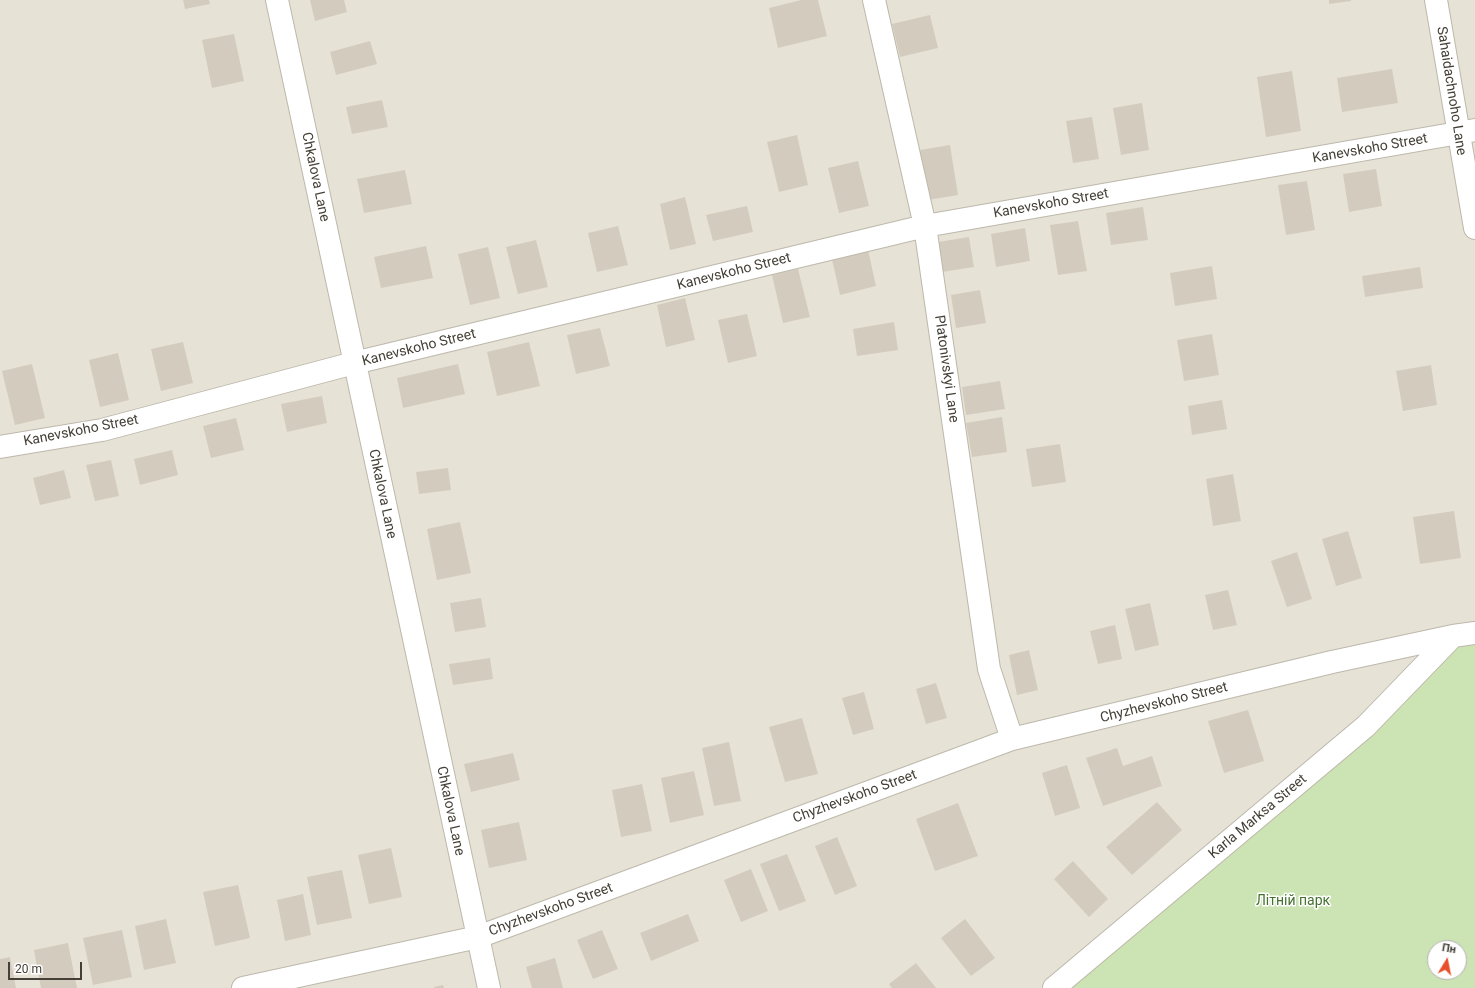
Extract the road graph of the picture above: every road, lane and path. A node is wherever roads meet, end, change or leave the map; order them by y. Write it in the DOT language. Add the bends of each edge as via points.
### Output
graph roads {
  1 [pos="277,0"];
  2 [pos="874,0"];
  3 [pos="1436,0"];
  4 [pos="1466,132"];
  5 [pos="925,226"];
  6 [pos="1475,228"];
  7 [pos="354,363"];
  8 [pos="0,447"];
  9 [pos="1475,633"];
  10 [pos="1453,636"];
  11 [pos="1012,739"];
  12 [pos="478,937"];
  13 [pos="243,988"];
  14 [pos="489,988"];
  15 [pos="1054,988"];
  1 -- 7 [label="street, Chkalova Lane"];
  2 -- 5 [label="street, Platonivskyi Lane"];
  3 -- 4 [label="street, Sahaidachnoho Lane"];
  4 -- 5 [label="street, Kanevskoho Street"];
  4 -- 6 [label="street, Sahaidachnoho Lane"];
  5 -- 7 [label="street, Kanevskoho Street"];
  5 -- 11 [label="street, Platonivskyi Lane" via="989,669"];
  7 -- 8 [label="street, Kanevskoho Street" via="102,430"];
  7 -- 12 [label="street, Chkalova Lane"];
  9 -- 10 [label="street, Chyzhevskoho Street"];
  10 -- 11 [label="street, Chyzhevskoho Street" via="1332,662"];
  10 -- 15 [label="street, Karla Marksa Street" via="1366,726"];
  11 -- 12 [label="street, Chyzhevskoho Street"];
  12 -- 13 [label="street, Chyzhevskoho Street"];
  12 -- 14 [label="street, Chkalova Lane"];
}
